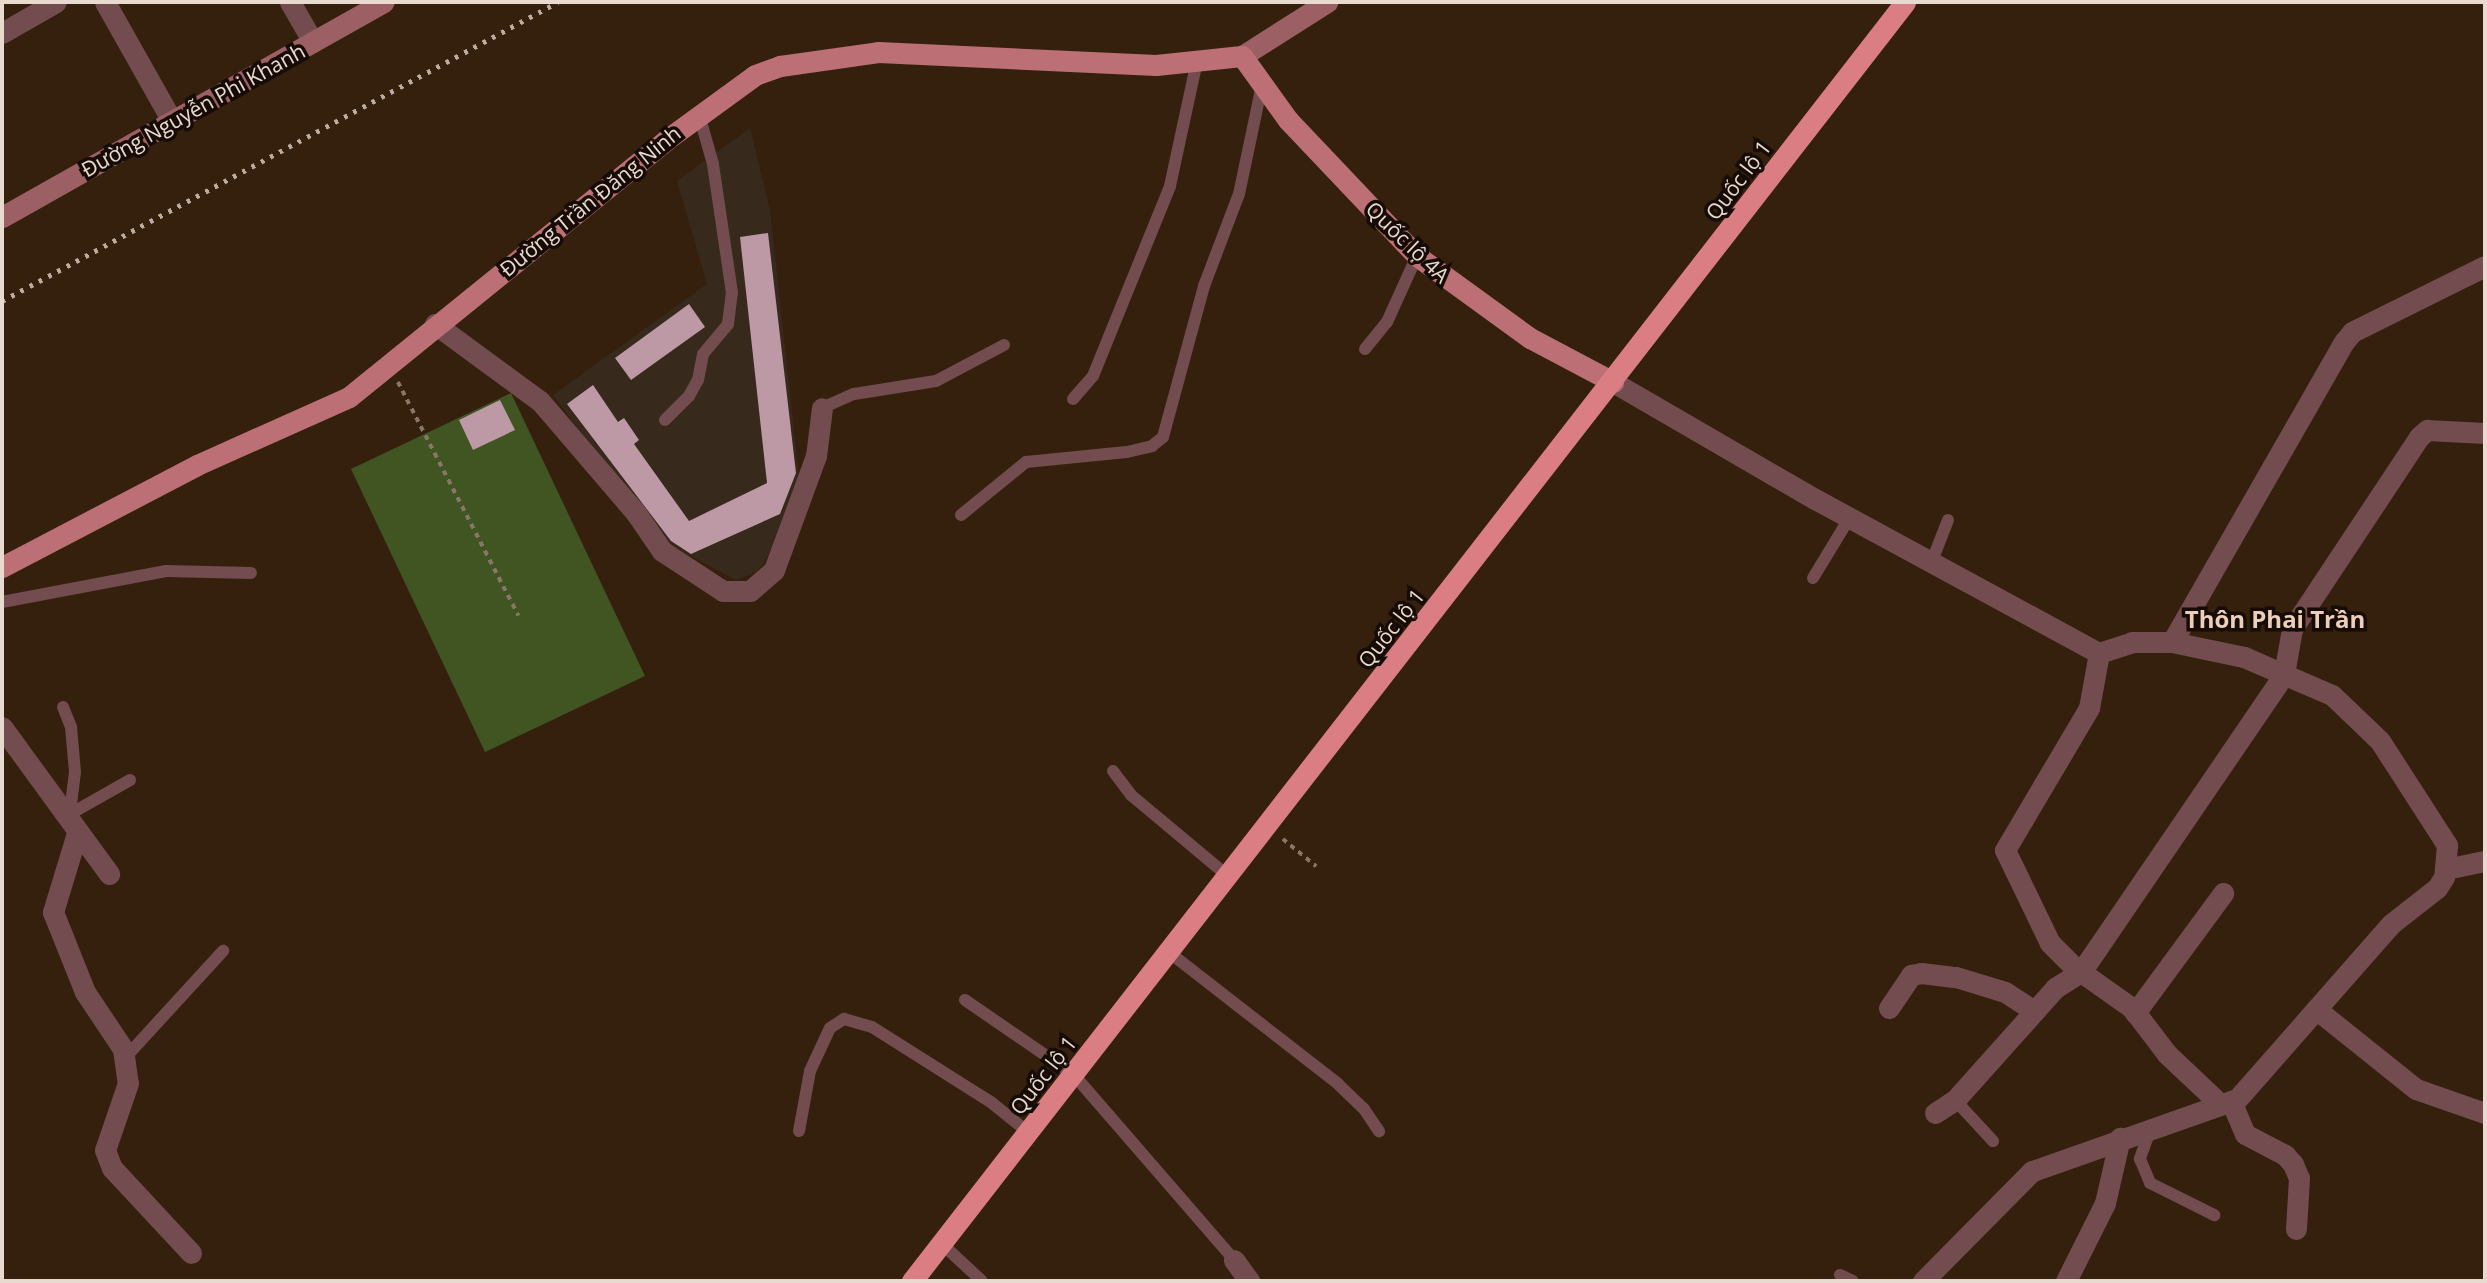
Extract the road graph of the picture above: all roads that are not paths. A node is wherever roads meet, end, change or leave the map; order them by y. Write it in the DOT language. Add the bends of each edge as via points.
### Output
graph roads {
  1 [pos="56,2"];
  2 [pos="105,2"];
  3 [pos="290,2"];
  4 [pos="383,2"];
  5 [pos="1326,2"];
  6 [pos="1905,2"];
  7 [pos="1297,11"];
  8 [pos="2,33"];
  9 [pos="313,42"];
  10 [pos="1242,56"];
  11 [pos="1197,61"];
  12 [pos="1262,85"];
  13 [pos="699,115"];
  14 [pos="172,121"];
  15 [pos="2,217"];
  16 [pos="1417,256"];
  17 [pos="2485,266"];
  18 [pos="435,324"];
  19 [pos="1004,345"];
  20 [pos="1366,349"];
  21 [pos="1613,382"];
  22 [pos="1073,399"];
  23 [pos="822,408"];
  24 [pos="665,420"];
  25 [pos="2485,433"];
  26 [pos="961,515"];
  27 [pos="1850,517"];
  28 [pos="1948,520"];
  29 [pos="1932,561"];
  30 [pos="2,566"];
  31 [pos="251,573"];
  32 [pos="1814,578"];
  33 [pos="2,602"];
  34 [pos="2172,642"];
  35 [pos="2099,653"];
  36 [pos="2284,674"];
  37 [pos="63,706"];
  38 [pos="2,727"];
  39 [pos="1113,771"];
  40 [pos="130,780"];
  41 [pos="72,823"];
  42 [pos="2485,861"];
  43 [pos="2446,869"];
  44 [pos="109,874"];
  45 [pos="1229,877"];
  46 [pos="2223,893"];
  47 [pos="223,951"];
  48 [pos="1170,953"];
  49 [pos="2081,972"];
  50 [pos="965,1000"];
  51 [pos="1889,1008"];
  52 [pos="2316,1009"];
  53 [pos="2034,1011"];
  54 [pos="2135,1013"];
  55 [pos="124,1059"];
  56 [pos="1074,1075"];
  57 [pos="1955,1100"];
  58 [pos="2225,1103"];
  59 [pos="1935,1113"];
  60 [pos="2485,1113"];
  61 [pos="2151,1127"];
  62 [pos="799,1131"];
  63 [pos="1379,1131"];
  64 [pos="1029,1133"];
  65 [pos="2120,1138"];
  66 [pos="1993,1141"];
  67 [pos="2214,1215"];
  68 [pos="2296,1229"];
  69 [pos="942,1244"];
  70 [pos="191,1253"];
  71 [pos="1234,1260"];
  72 [pos="1840,1275"];
  73 [pos="912,1281"];
  74 [pos="982,1281"];
  75 [pos="1249,1281"];
  76 [pos="1853,1281"];
  77 [pos="1923,1281"];
  78 [pos="2066,1281"];
  1 -- 8 [label="street"];
  2 -- 14 [label="street"];
  3 -- 9 [label="street"];
  4 -- 9 [label="street, Đường Nguyễn Phi Khanh"];
  5 -- 7 [label="street"];
  6 -- 21 [label="highway, Quốc lộ 1"];
  7 -- 10 [label="street"];
  9 -- 14 [label="street, Đường Nguyễn Phi Khanh"];
  10 -- 11 [label="main road, Đường Trần Đăng Ninh"];
  10 -- 12 [label="main road, Quốc lộ 4A"];
  11 -- 13 [label="main road, Đường Trần Đăng Ninh" via="1156,65 878,51 780,66 755,75"];
  11 -- 22 [label="lane" via="1170,186 1093,376"];
  12 -- 16 [label="main road, Quốc lộ 4A" via="1287,120"];
  12 -- 26 [label="lane" via="1238,194 1204,286 1163,437 1152,446 1127,452 1026,462"];
  13 -- 18 [label="main road, Đường Trần Đăng Ninh"];
  13 -- 24 [label="lane" via="713,164 732,293 728,324 703,354 689,396"];
  14 -- 15 [label="street, Đường Nguyễn Phi Khanh"];
  16 -- 20 [label="lane" via="1387,322"];
  16 -- 21 [label="main road, Quốc lộ 4A" via="1530,338"];
  17 -- 34 [label="street" via="2352,332"];
  18 -- 23 [label="street" via="540,401 662,551 723,591 750,591 774,570 816,456"];
  18 -- 30 [label="main road, Đường Trần Đăng Ninh" via="349,397 197,465"];
  19 -- 23 [label="lane" via="936,381 855,394"];
  21 -- 27 [label="street"];
  21 -- 45 [label="highway, Quốc lộ 1"];
  25 -- 36 [label="street" via="2427,430 2419,437 2292,629"];
  27 -- 29 [label="street"];
  27 -- 32 [label="lane"];
  28 -- 29 [label="lane"];
  29 -- 35 [label="street"];
  31 -- 33 [label="lane" via="166,571"];
  34 -- 35 [label="street" via="2132,642"];
  34 -- 36 [label="street" via="2244,657"];
  35 -- 49 [label="street" via="2089,708 2006,850 2050,943"];
  36 -- 43 [label="street" via="2332,695 2380,740 2447,845"];
  36 -- 49 [label="street"];
  37 -- 41 [label="lane" via="71,727 75,772"];
  38 -- 41 [label="street"];
  39 -- 45 [label="lane" via="1131,795"];
  40 -- 41 [label="lane"];
  41 -- 44 [label="street"];
  41 -- 55 [label="street" via="53,912 73,967"];
  42 -- 43 [label="street"];
  43 -- 52 [label="street" via="2437,888 2391,924"];
  45 -- 48 [label="highway, Quốc lộ 1"];
  46 -- 54 [label="street"];
  47 -- 55 [label="lane"];
  48 -- 56 [label="highway, Quốc lộ 1"];
  48 -- 63 [label="lane" via="1338,1084"];
  49 -- 53 [label="street" via="2056,988"];
  49 -- 54 [label="street"];
  50 -- 56 [label="lane"];
  51 -- 53 [label="street" via="1910,975 1921,973 1956,976 2005,992"];
  52 -- 58 [label="street"];
  52 -- 60 [label="street" via="2416,1089"];
  53 -- 57 [label="street"];
  54 -- 58 [label="street" via="2167,1054"];
  55 -- 70 [label="street" via="128,1083 105,1150 112,1168"];
  56 -- 64 [label="highway, Quốc lộ 1"];
  56 -- 71 [label="lane"];
  57 -- 59 [label="street"];
  57 -- 66 [label="lane"];
  58 -- 61 [label="street"];
  58 -- 68 [label="street" via="2245,1134 2293,1164 2299,1178"];
  61 -- 65 [label="street"];
  61 -- 67 [label="lane" via="2140,1159 2150,1183"];
  62 -- 64 [label="lane" via="810,1071 830,1028 844,1019 872,1027 992,1103"];
  64 -- 69 [label="highway, Quốc lộ 1"];
  65 -- 77 [label="street" via="2032,1171"];
  65 -- 78 [label="street" via="2105,1203"];
  69 -- 73 [label="highway, Quốc lộ 1"];
  69 -- 74 [label="lane"];
  71 -- 75 [label="street"];
  72 -- 76 [label="lane"];
}
